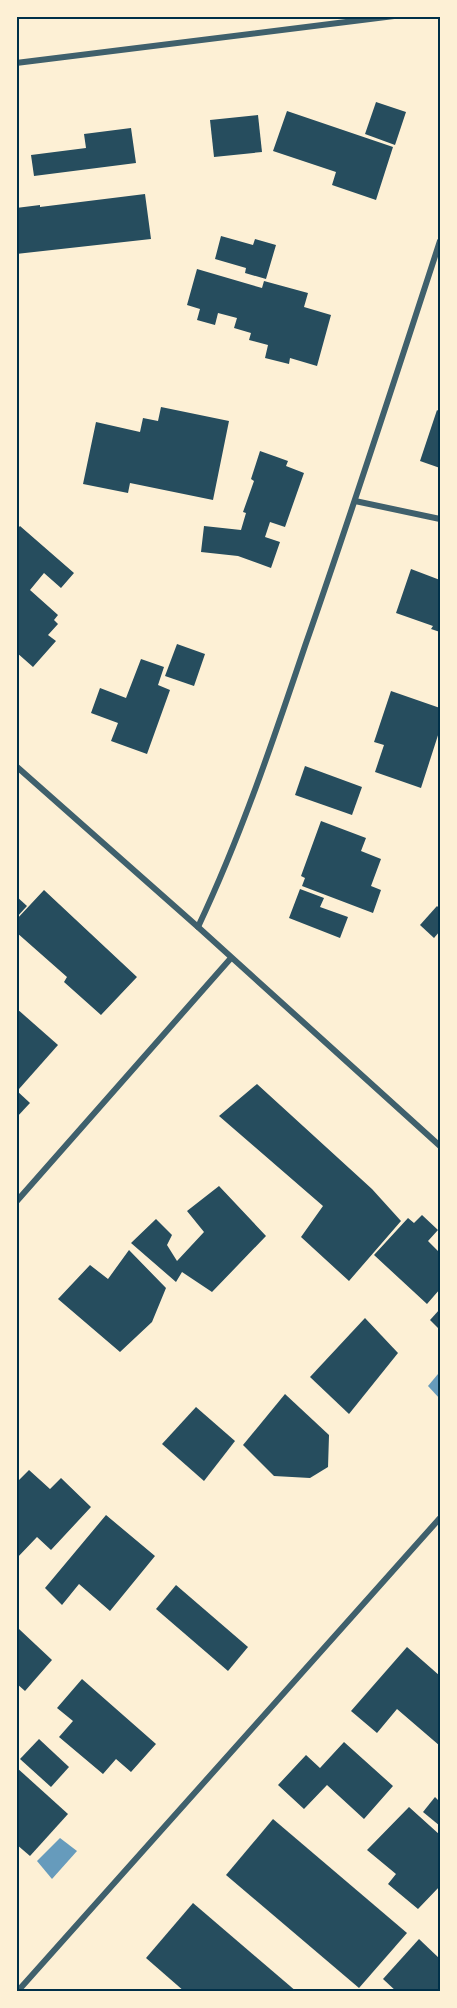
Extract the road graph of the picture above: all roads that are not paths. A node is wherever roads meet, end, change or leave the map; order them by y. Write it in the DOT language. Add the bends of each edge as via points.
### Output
graph roads {
  1 [pos="394,16"];
  2 [pos="16,63"];
  3 [pos="441,241"];
  4 [pos="355,501"];
  5 [pos="441,519"];
  6 [pos="16,766"];
  7 [pos="198,927"];
  8 [pos="231,958"];
  9 [pos="441,1146"];
  10 [pos="16,1202"];
  11 [pos="441,1518"];
  12 [pos="17,1992"];
  1 -- 2 [label="street"];
  3 -- 4 [label="street"];
  4 -- 5 [label="street"];
  4 -- 7 [label="street" via="260,777 224,872"];
  6 -- 7 [label="street"];
  7 -- 8 [label="street"];
  8 -- 9 [label="street"];
  8 -- 10 [label="street"];
  11 -- 12 [label="street"];
}
